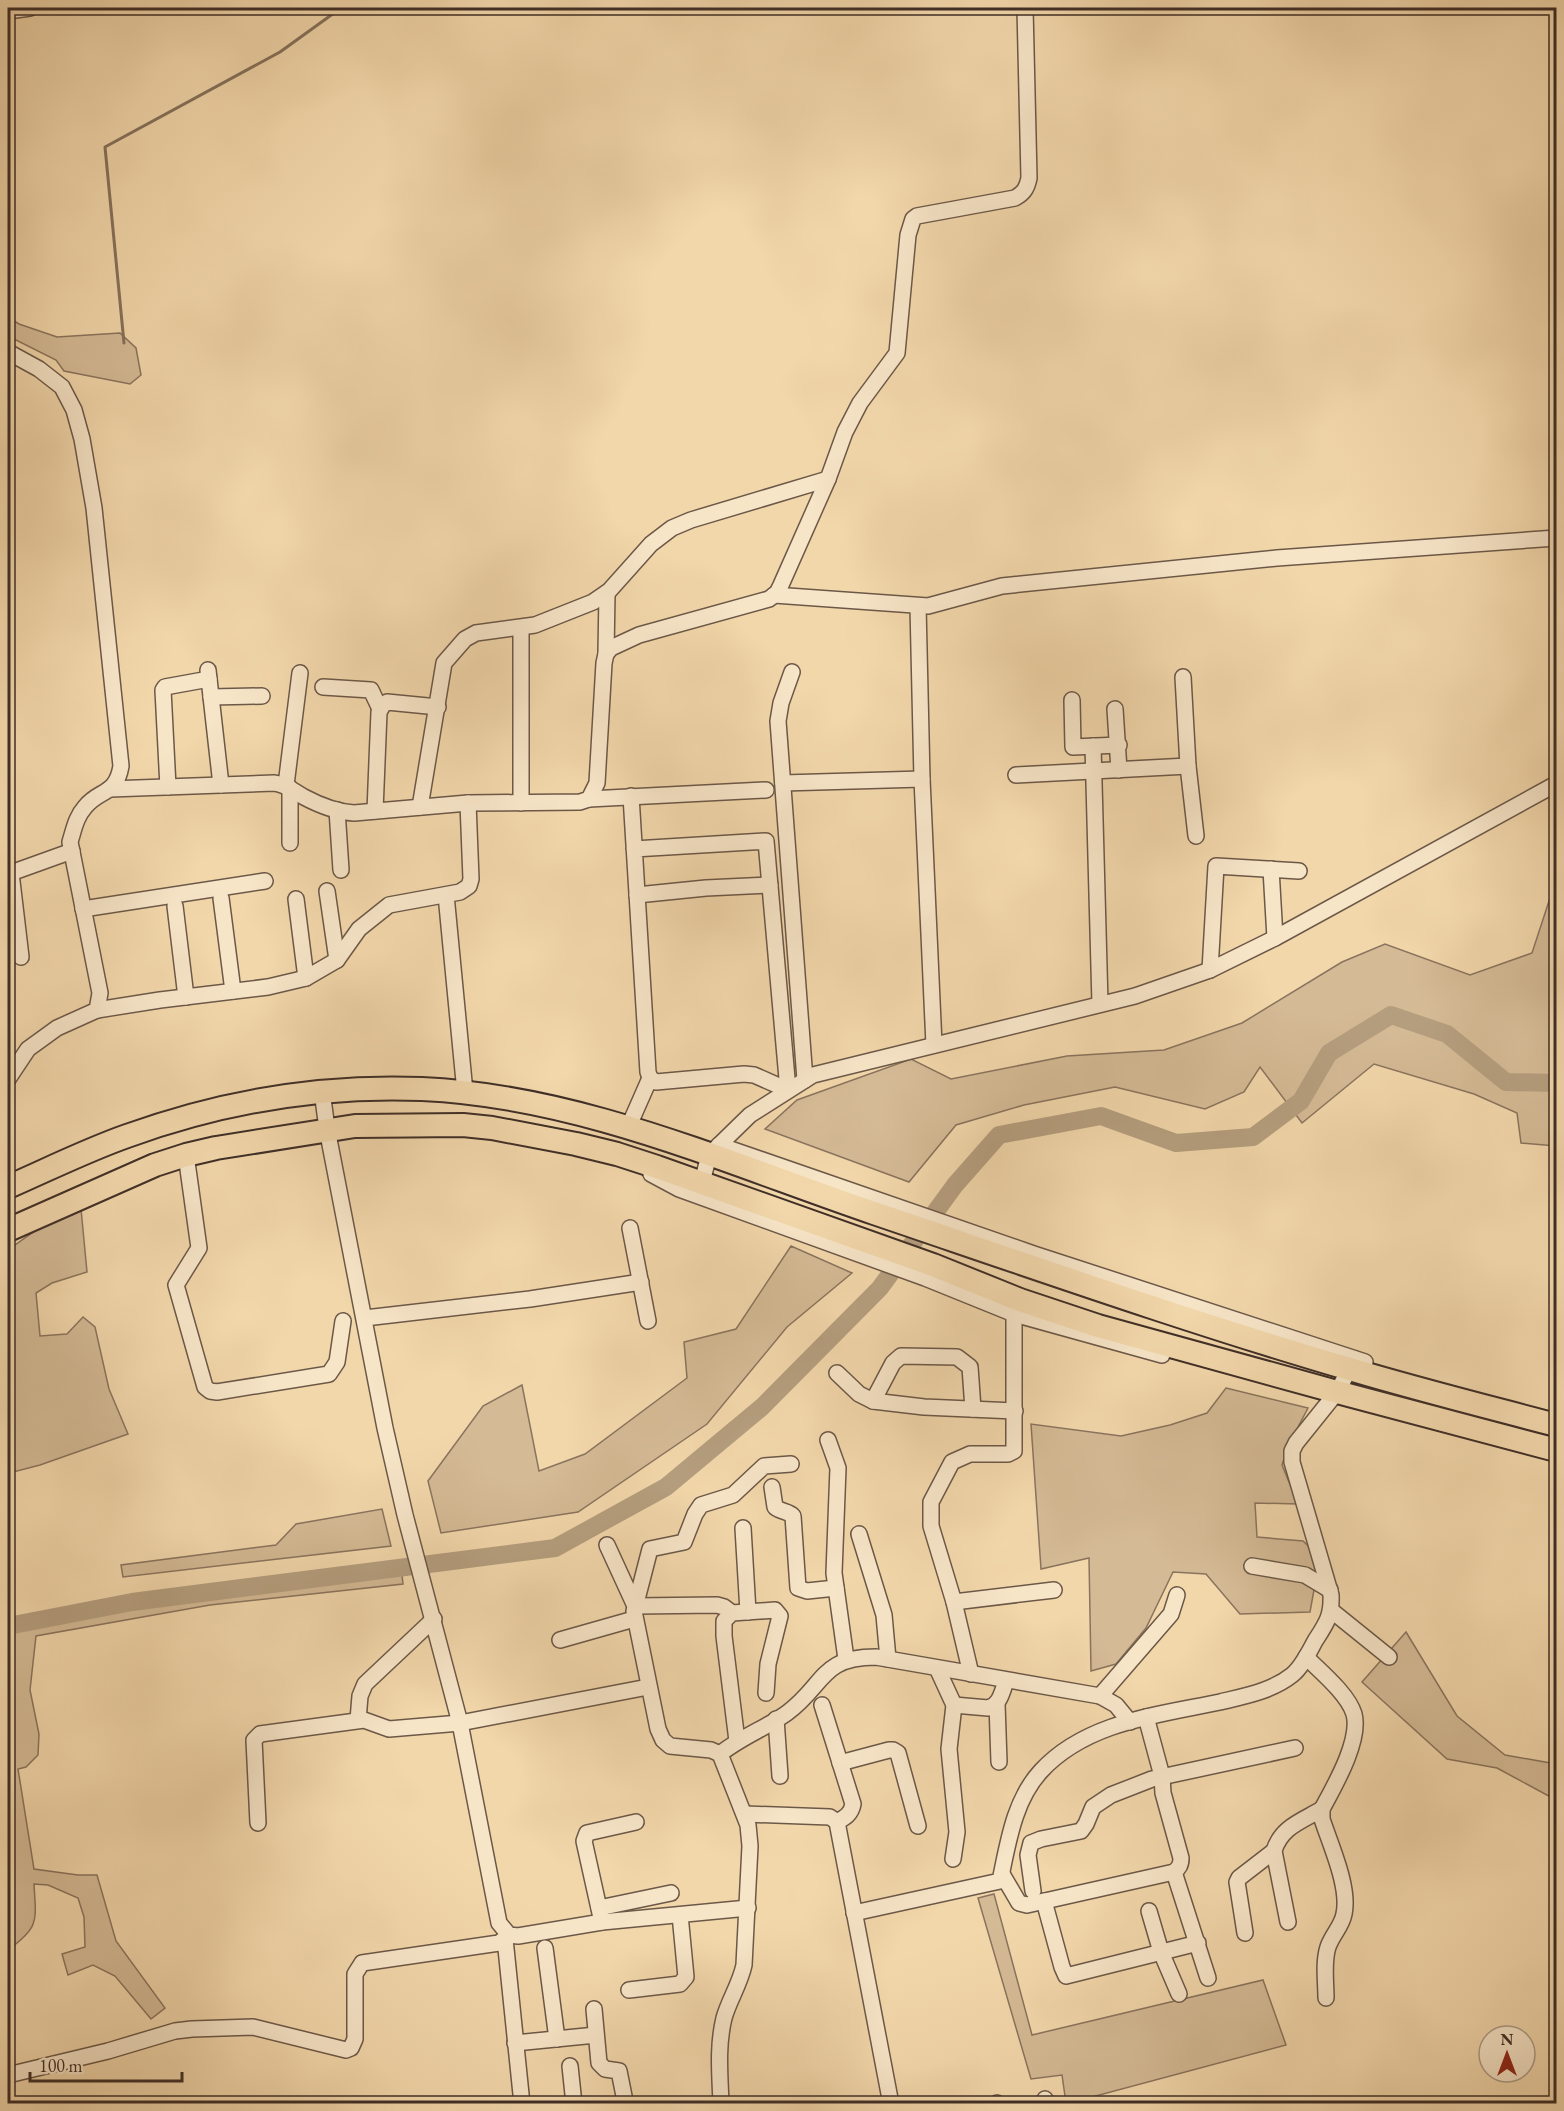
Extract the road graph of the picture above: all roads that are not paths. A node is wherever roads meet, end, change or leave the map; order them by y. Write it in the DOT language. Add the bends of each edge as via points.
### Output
graph roads {
  1 [pos="30,8"];
  2 [pos="1025,8"];
  3 [pos="8,10"];
  4 [pos="8,352"];
  5 [pos="828,479"];
  6 [pos="1557,538"];
  7 [pos="777,591"];
  8 [pos="606,592"];
  9 [pos="918,606"];
  10 [pos="520,628"];
  11 [pos="606,654"];
  12 [pos="792,672"];
  13 [pos="300,673"];
  14 [pos="1183,677"];
  15 [pos="323,687"];
  16 [pos="262,696"];
  17 [pos="211,697"];
  18 [pos="1072,700"];
  19 [pos="438,706"];
  20 [pos="381,709"];
  21 [pos="1115,709"];
  22 [pos="1119,745"];
  23 [pos="1093,746"];
  24 [pos="1188,766"];
  25 [pos="1119,770"];
  26 [pos="1094,772"];
  27 [pos="1016,775"];
  28 [pos="922,779"];
  29 [pos="783,783"];
  30 [pos="1557,784"];
  31 [pos="221,785"];
  32 [pos="288,786"];
  33 [pos="168,787"];
  34 [pos="110,789"];
  35 [pos="766,790"];
  36 [pos="631,796"];
  37 [pos="589,798"];
  38 [pos="521,802"];
  39 [pos="468,803"];
  40 [pos="420,807"];
  41 [pos="337,810"];
  42 [pos="375,811"];
  43 [pos="1196,836"];
  44 [pos="290,843"];
  45 [pos="634,849"];
  46 [pos="72,851"];
  47 [pos="1272,869"];
  48 [pos="341,870"];
  49 [pos="1299,871"];
  50 [pos="9,873"];
  51 [pos="265,881"];
  52 [pos="770,885"];
  53 [pos="327,891"];
  54 [pos="446,895"];
  55 [pos="637,895"];
  56 [pos="221,898"];
  57 [pos="296,899"];
  58 [pos="176,906"];
  59 [pos="83,909"];
  60 [pos="1275,938"];
  61 [pos="21,957"];
  62 [pos="337,960"];
  63 [pos="1210,970"];
  64 [pos="306,978"];
  65 [pos="233,991"];
  66 [pos="186,997"];
  67 [pos="1100,1004"];
  68 [pos="97,1010"];
  69 [pos="934,1045"];
  70 [pos="8,1078"];
  71 [pos="650,1078"];
  72 [pos="805,1080"];
  73 [pos="788,1090"];
  74 [pos="322,1091"];
  75 [pos="465,1092"];
  76 [pos="628,1128"];
  77 [pos="327,1129"];
  78 [pos="714,1150"];
  79 [pos="88,1152"];
  80 [pos="186,1155"];
  81 [pos="8,1186"];
  82 [pos="104,1187"];
  83 [pos="700,1190"];
  84 [pos="630,1228"];
  85 [pos="8,1230"];
  86 [pos="929,1271"];
  87 [pos="641,1282"];
  88 [pos="1014,1314"];
  89 [pos="365,1318"];
  90 [pos="648,1321"];
  91 [pos="343,1322"];
  92 [pos="1353,1364"];
  93 [pos="837,1373"];
  94 [pos="1334,1396"];
  95 [pos="873,1401"];
  96 [pos="973,1409"];
  97 [pos="1015,1416"];
  98 [pos="1557,1416"];
  99 [pos="1557,1425"];
  100 [pos="828,1440"];
  101 [pos="1557,1450"];
  102 [pos="1557,1461"];
  103 [pos="791,1464"];
  104 [pos="772,1487"];
  105 [pos="743,1528"];
  106 [pos="859,1534"];
  107 [pos="607,1545"];
  108 [pos="1252,1566"];
  109 [pos="836,1588"];
  110 [pos="1054,1590"];
  111 [pos="1330,1590"];
  112 [pos="1177,1595"];
  113 [pos="954,1602"];
  114 [pos="635,1612"];
  115 [pos="748,1612"];
  116 [pos="732,1613"];
  117 [pos="1329,1616"];
  118 [pos="434,1619"];
  119 [pos="560,1640"];
  120 [pos="1306,1657"];
  121 [pos="1389,1657"];
  122 [pos="846,1659"];
  123 [pos="888,1659"];
  124 [pos="937,1668"];
  125 [pos="970,1674"];
  126 [pos="1006,1681"];
  127 [pos="648,1687"];
  128 [pos="766,1694"];
  129 [pos="1100,1696"];
  130 [pos="997,1704"];
  131 [pos="822,1705"];
  132 [pos="954,1705"];
  133 [pos="776,1719"];
  134 [pos="358,1720"];
  135 [pos="1137,1720"];
  136 [pos="460,1723"];
  137 [pos="737,1741"];
  138 [pos="1295,1748"];
  139 [pos="720,1754"];
  140 [pos="999,1762"];
  141 [pos="840,1763"];
  142 [pos="780,1776"];
  143 [pos="1157,1778"];
  144 [pos="1322,1809"];
  145 [pos="746,1814"];
  146 [pos="636,1822"];
  147 [pos="837,1822"];
  148 [pos="258,1823"];
  149 [pos="918,1826"];
  150 [pos="1274,1851"];
  151 [pos="953,1859"];
  152 [pos="1174,1872"];
  153 [pos="1002,1874"];
  154 [pos="671,1893"];
  155 [pos="1039,1896"];
  156 [pos="748,1908"];
  157 [pos="1149,1911"];
  158 [pos="854,1913"];
  159 [pos="601,1915"];
  160 [pos="680,1915"];
  161 [pos="1288,1922"];
  162 [pos="1245,1933"];
  163 [pos="507,1937"];
  164 [pos="1198,1943"];
  165 [pos="545,1948"];
  166 [pos="1161,1952"];
  167 [pos="1208,1978"];
  168 [pos="629,1990"];
  169 [pos="1179,1994"];
  170 [pos="1326,1998"];
  171 [pos="594,2009"];
  172 [pos="596,2035"];
  173 [pos="557,2039"];
  174 [pos="515,2043"];
  175 [pos="570,2066"];
  176 [pos="8,2075"];
  177 [pos="522,2103"];
  178 [pos="574,2103"];
  179 [pos="622,2103"];
  180 [pos="721,2103"];
  181 [pos="891,2103"];
  1 -- 3 [label="street"];
  2 -- 5 [label="street" via="1028,186 1015,198 913,219 908,235 897,353 860,403"];
  4 -- 34 [label="street" via="62,387 82,439 94,508 121,766 119,779"];
  5 -- 7 [label="street"];
  5 -- 8 [label="street" via="672,528 651,544"];
  6 -- 9 [label="street" via="1277,558 1002,586 941,604"];
  7 -- 9 [label="street"];
  7 -- 11 [label="street" via="769,599 639,635"];
  8 -- 10 [label="street" via="593,602"];
  8 -- 11 [label="street"];
  9 -- 28 [label="street"];
  10 -- 19 [label="street" via="476,633 465,639 444,663"];
  10 -- 38 [label="street"];
  11 -- 37 [label="street" via="597,783"];
  12 -- 29 [label="street" via="778,721"];
  13 -- 32 [label="street"];
  14 -- 24 [label="street"];
  15 -- 20 [label="street" via="371,690"];
  16 -- 17 [label="street"];
  17 -- 31 [label="street"];
  17 -- 33 [label="street" via="208,674 163,690"];
  18 -- 23 [label="street" via="1073,747"];
  19 -- 20 [label="street" via="387,702"];
  19 -- 40 [label="street"];
  20 -- 42 [label="street"];
  21 -- 22 [label="street"];
  22 -- 23 [label="street"];
  22 -- 25 [label="street"];
  23 -- 26 [label="street"];
  24 -- 25 [label="street"];
  24 -- 43 [label="street"];
  25 -- 26 [label="street"];
  26 -- 27 [label="street"];
  26 -- 67 [label="street"];
  28 -- 29 [label="street"];
  28 -- 69 [label="street"];
  29 -- 72 [label="street"];
  30 -- 60 [label="street"];
  31 -- 32 [label="street"];
  31 -- 33 [label="street"];
  32 -- 41 [label="street"];
  32 -- 44 [label="street"];
  33 -- 34 [label="street"];
  34 -- 46 [label="street" via="86,805 76,820 70,842"];
  35 -- 36 [label="street"];
  36 -- 37 [label="street"];
  36 -- 45 [label="street"];
  37 -- 38 [label="street" via="580,802"];
  38 -- 39 [label="street"];
  39 -- 40 [label="street"];
  39 -- 54 [label="street" via="471,879 460,892"];
  40 -- 42 [label="street"];
  41 -- 42 [label="street"];
  41 -- 48 [label="street"];
  45 -- 52 [label="street" via="766,841"];
  45 -- 55 [label="street"];
  46 -- 50 [label="street"];
  46 -- 59 [label="street"];
  47 -- 49 [label="street"];
  47 -- 60 [label="street"];
  47 -- 63 [label="street" via="1216,866"];
  50 -- 61 [label="street"];
  51 -- 59 [label="street"];
  52 -- 55 [label="street"];
  52 -- 73 [label="street"];
  53 -- 62 [label="street"];
  54 -- 62 [label="street" via="389,905 359,929"];
  54 -- 75 [label="street"];
  55 -- 71 [label="street"];
  56 -- 65 [label="street"];
  57 -- 64 [label="street"];
  58 -- 66 [label="street"];
  59 -- 68 [label="street" via="100,993"];
  60 -- 63 [label="street"];
  62 -- 64 [label="street"];
  63 -- 67 [label="street"];
  64 -- 65 [label="street"];
  65 -- 66 [label="street"];
  66 -- 68 [label="street"];
  67 -- 69 [label="street"];
  68 -- 70 [label="street" via="57,1028 28,1049"];
  69 -- 72 [label="street"];
  71 -- 73 [label="street" via="656,1082 744,1074"];
  71 -- 76 [label="street"];
  72 -- 73 [label="street"];
  73 -- 78 [label="street" via="750,1115"];
  74 -- 75 [label="highway"];
  74 -- 77 [label="street"];
  74 -- 79 [label="highway" via="185,1117"];
  75 -- 76 [label="highway" via="526,1102"];
  76 -- 78 [label="highway"];
  77 -- 80 [label="highway"];
  77 -- 83 [label="highway" via="463,1125 527,1134 617,1154"];
  77 -- 89 [label="street"];
  78 -- 83 [label="street"];
  78 -- 92 [label="highway" via="953,1233 1029,1266"];
  79 -- 81 [label="highway"];
  79 -- 82 [label="highway"];
  80 -- 82 [label="highway"];
  80 -- 91 [label="street" via="199,1248 176,1285 205,1387 217,1392 329,1374 337,1362"];
  82 -- 85 [label="highway"];
  83 -- 86 [label="highway"];
  84 -- 87 [label="street"];
  86 -- 88 [label="street"];
  86 -- 94 [label="highway"];
  87 -- 89 [label="street"];
  87 -- 90 [label="street"];
  88 -- 94 [label="street"];
  88 -- 97 [label="street"];
  89 -- 118 [label="street" via="385,1428"];
  92 -- 94 [label="street"];
  92 -- 98 [label="street"];
  92 -- 99 [label="highway"];
  93 -- 95 [label="street" via="859,1394"];
  94 -- 101 [label="highway"];
  94 -- 102 [label="street"];
  94 -- 111 [label="street" via="1296,1443 1292,1462"];
  95 -- 96 [label="street"];
  95 -- 96 [label="street" via="893,1363 902,1356 957,1357 970,1367"];
  96 -- 97 [label="street"];
  97 -- 113 [label="street" via="1014,1451 970,1454 952,1462 932,1502 931,1526"];
  100 -- 109 [label="street" via="838,1468"];
  103 -- 114 [label="street" via="764,1466 733,1495 700,1505 684,1542 650,1549"];
  104 -- 109 [label="street" via="775,1507 793,1516 798,1588"];
  105 -- 115 [label="street"];
  106 -- 123 [label="street" via="884,1615"];
  107 -- 114 [label="street"];
  108 -- 111 [label="street" via="1305,1575"];
  109 -- 122 [label="street"];
  110 -- 113 [label="street"];
  111 -- 117 [label="street"];
  112 -- 129 [label="street" via="1171,1614"];
  113 -- 125 [label="street"];
  114 -- 116 [label="street" via="717,1605"];
  114 -- 119 [label="street"];
  114 -- 127 [label="street"];
  115 -- 116 [label="street"];
  115 -- 128 [label="street" via="775,1610 780,1616 768,1664"];
  116 -- 137 [label="street" via="724,1621 724,1636"];
  117 -- 120 [label="street"];
  117 -- 121 [label="street"];
  118 -- 134 [label="street" via="365,1684"];
  118 -- 136 [label="street"];
  120 -- 135 [label="street" via="1294,1674 1274,1687"];
  120 -- 144 [label="street" via="1346,1699 1354,1714 1353,1741"];
  122 -- 123 [label="street"];
  122 -- 133 [label="street" via="832,1666 797,1704"];
  123 -- 124 [label="street"];
  124 -- 125 [label="street"];
  124 -- 132 [label="street"];
  125 -- 126 [label="street"];
  126 -- 129 [label="street"];
  126 -- 130 [label="street"];
  127 -- 136 [label="street"];
  127 -- 139 [label="street" via="658,1729 670,1746"];
  129 -- 135 [label="street"];
  130 -- 132 [label="street" via="988,1708"];
  130 -- 140 [label="street"];
  131 -- 141 [label="street"];
  132 -- 151 [label="street" via="949,1749 957,1832"];
  133 -- 137 [label="street"];
  133 -- 142 [label="street"];
  134 -- 136 [label="street" via="370,1720 389,1729"];
  134 -- 148 [label="street" via="255,1737"];
  135 -- 143 [label="street"];
  135 -- 153 [label="street" via="1073,1743 1040,1772 1016,1814"];
  136 -- 163 [label="street" via="499,1923"];
  137 -- 139 [label="street"];
  138 -- 143 [label="street"];
  139 -- 145 [label="street"];
  141 -- 147 [label="street" via="853,1804 846,1817"];
  141 -- 149 [label="street" via="889,1750 897,1753"];
  143 -- 152 [label="street" via="1181,1858"];
  143 -- 155 [label="street" via="1111,1795 1093,1807 1081,1831 1031,1844 1028,1855"];
  144 -- 150 [label="street" via="1283,1832"];
  144 -- 170 [label="street" via="1344,1897 1344,1914 1326,1955"];
  145 -- 147 [label="street" via="830,1818"];
  145 -- 156 [label="street" via="750,1846"];
  146 -- 159 [label="street" via="587,1833 584,1837"];
  147 -- 158 [label="street"];
  150 -- 161 [label="street"];
  150 -- 162 [label="street" via="1237,1882"];
  152 -- 155 [label="street"];
  152 -- 164 [label="street"];
  153 -- 155 [label="street" via="1019,1903 1027,1905"];
  153 -- 158 [label="street" via="1000,1881"];
  154 -- 159 [label="street"];
  155 -- 166 [label="street" via="1066,1976"];
  156 -- 160 [label="street"];
  156 -- 180 [label="street" via="741,1980 721,2035"];
  157 -- 166 [label="street"];
  158 -- 181 [label="street"];
  159 -- 160 [label="street"];
  159 -- 163 [label="street"];
  160 -- 168 [label="street" via="685,1980 680,1984"];
  163 -- 174 [label="street"];
  163 -- 176 [label="street" via="499,1943 362,1963 355,1974 355,2039 346,2050 253,2027 192,2029"];
  164 -- 166 [label="street"];
  164 -- 167 [label="street"];
  165 -- 173 [label="street"];
  166 -- 169 [label="street"];
  171 -- 172 [label="street"];
  172 -- 173 [label="street"];
  172 -- 179 [label="street" via="600,2066 619,2071"];
  173 -- 174 [label="street"];
  174 -- 177 [label="street"];
  175 -- 178 [label="street"];
}
